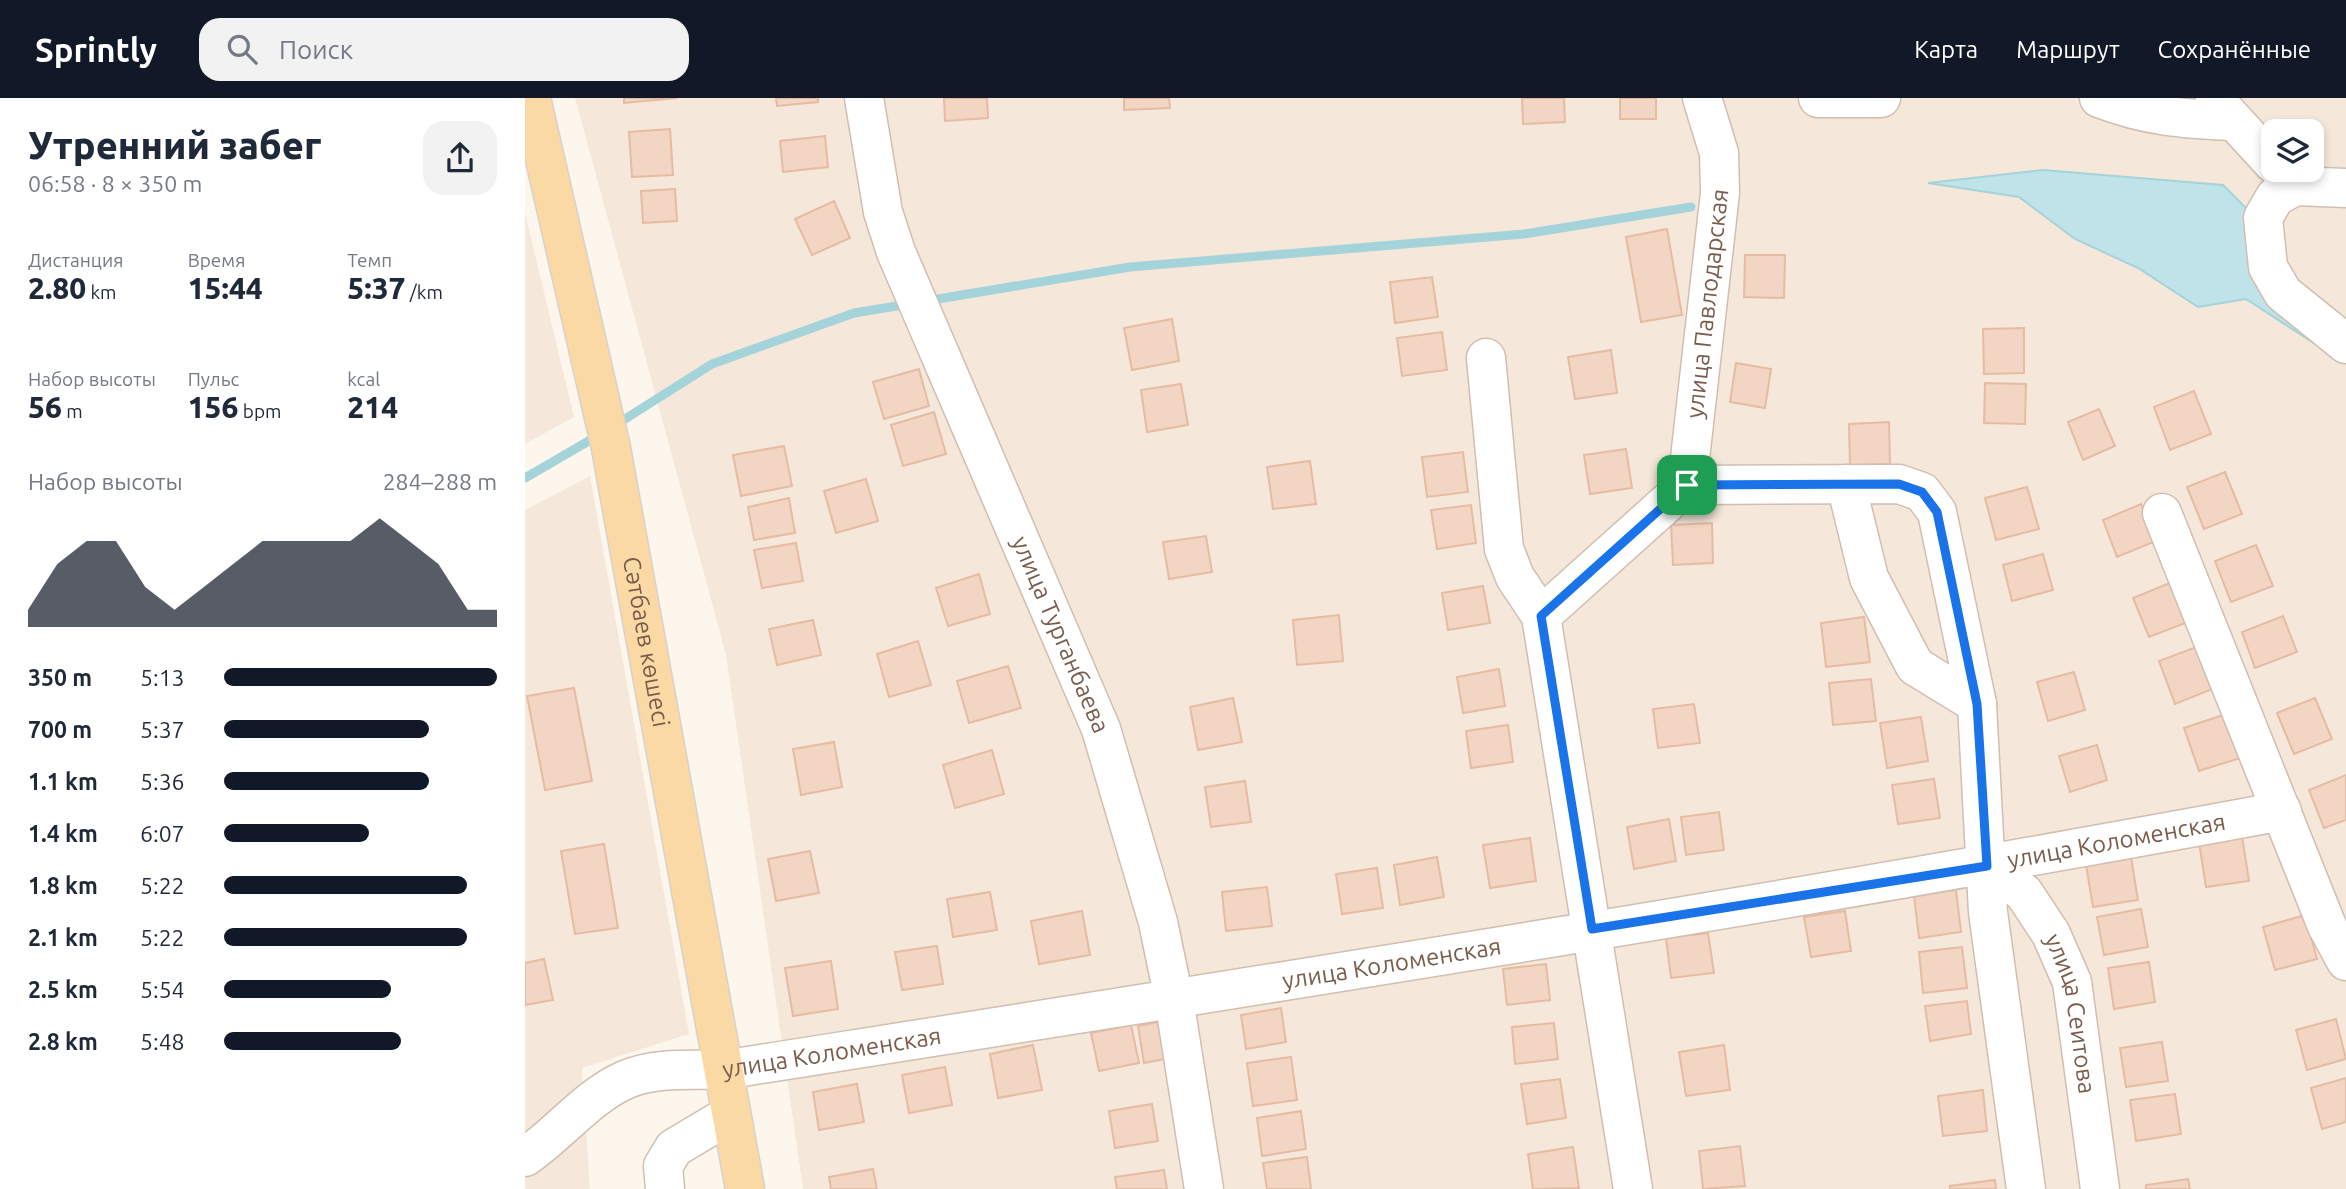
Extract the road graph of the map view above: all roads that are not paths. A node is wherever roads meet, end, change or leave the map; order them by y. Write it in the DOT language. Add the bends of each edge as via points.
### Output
graph roads {
  1 [pos="531,98"];
  2 [pos="864,98"];
  3 [pos="1702,98"];
  4 [pos="1818,98"];
  5 [pos="1881,98"];
  6 [pos="2099,98"];
  7 [pos="2223,110"];
  8 [pos="2261,150"];
  9 [pos="2280,182"];
  10 [pos="2321,182"];
  11 [pos="2346,188"];
  12 [pos="2346,344"];
  13 [pos="1486,358"];
  14 [pos="1846,484"];
  15 [pos="1687,485"];
  16 [pos="2162,513"];
  17 [pos="1541,616"];
  18 [pos="1977,704"];
  19 [pos="2282,811"];
  20 [pos="1987,866"];
  21 [pos="1592,929"];
  22 [pos="2346,961"];
  23 [pos="1174,999"];
  24 [pos="723,1070"];
  25 [pos="731,1114"];
  26 [pos="525,1157"];
  27 [pos="665,1189"];
  28 [pos="745,1189"];
  29 [pos="1204,1189"];
  30 [pos="1633,1189"];
  31 [pos="2026,1189"];
  32 [pos="2100,1189"];
  1 -- 24 [label="main road, Сәтбаев көшесі" via="611,448"];
  2 -- 23 [label="street, улица Турганбаева" via="883,212 896,252 1101,729 1158,922"];
  3 -- 15 [label="street, улица Павлодарская" via="1719,153 1720,193"];
  4 -- 5 [label="street"];
  6 -- 7 [label="street" via="2135,112 2172,119"];
  7 -- 8 [label="street"];
  9 -- 12 [label="street" via="2263,218 2268,267 2283,293"];
  10 -- 11 [label="street"];
  13 -- 17 [label="street" via="1504,549 1515,577"];
  14 -- 15 [label="street"];
  14 -- 18 [label="street" via="1869,578 1915,666"];
  14 -- 18 [label="street" via="1899,484 1922,492 1937,512"];
  15 -- 17 [label="street"];
  16 -- 19 [label="street"];
  17 -- 21 [label="street"];
  18 -- 20 [label="street"];
  19 -- 20 [label="street, улица Коломенская"];
  19 -- 22 [label="street" via="2327,926"];
  20 -- 21 [label="street, улица Коломенская"];
  20 -- 31 [label="street" via="1988,912"];
  20 -- 32 [label="street, улица Сеитова" via="2024,892 2050,933 2072,982"];
  21 -- 23 [label="street, улица Коломенская"];
  21 -- 30 [label="street"];
  23 -- 24 [label="street, улица Коломенская"];
  23 -- 29 [label="street, улица Турганбаева"];
  24 -- 25 [label="main road, Сәтбаев көшесі"];
  24 -- 26 [label="street, улица Коломенская" via="661,1070 627,1079"];
  25 -- 27 [label="street" via="674,1149 663,1166"];
  25 -- 28 [label="main road, Сәтбаев көшесі"];
}
